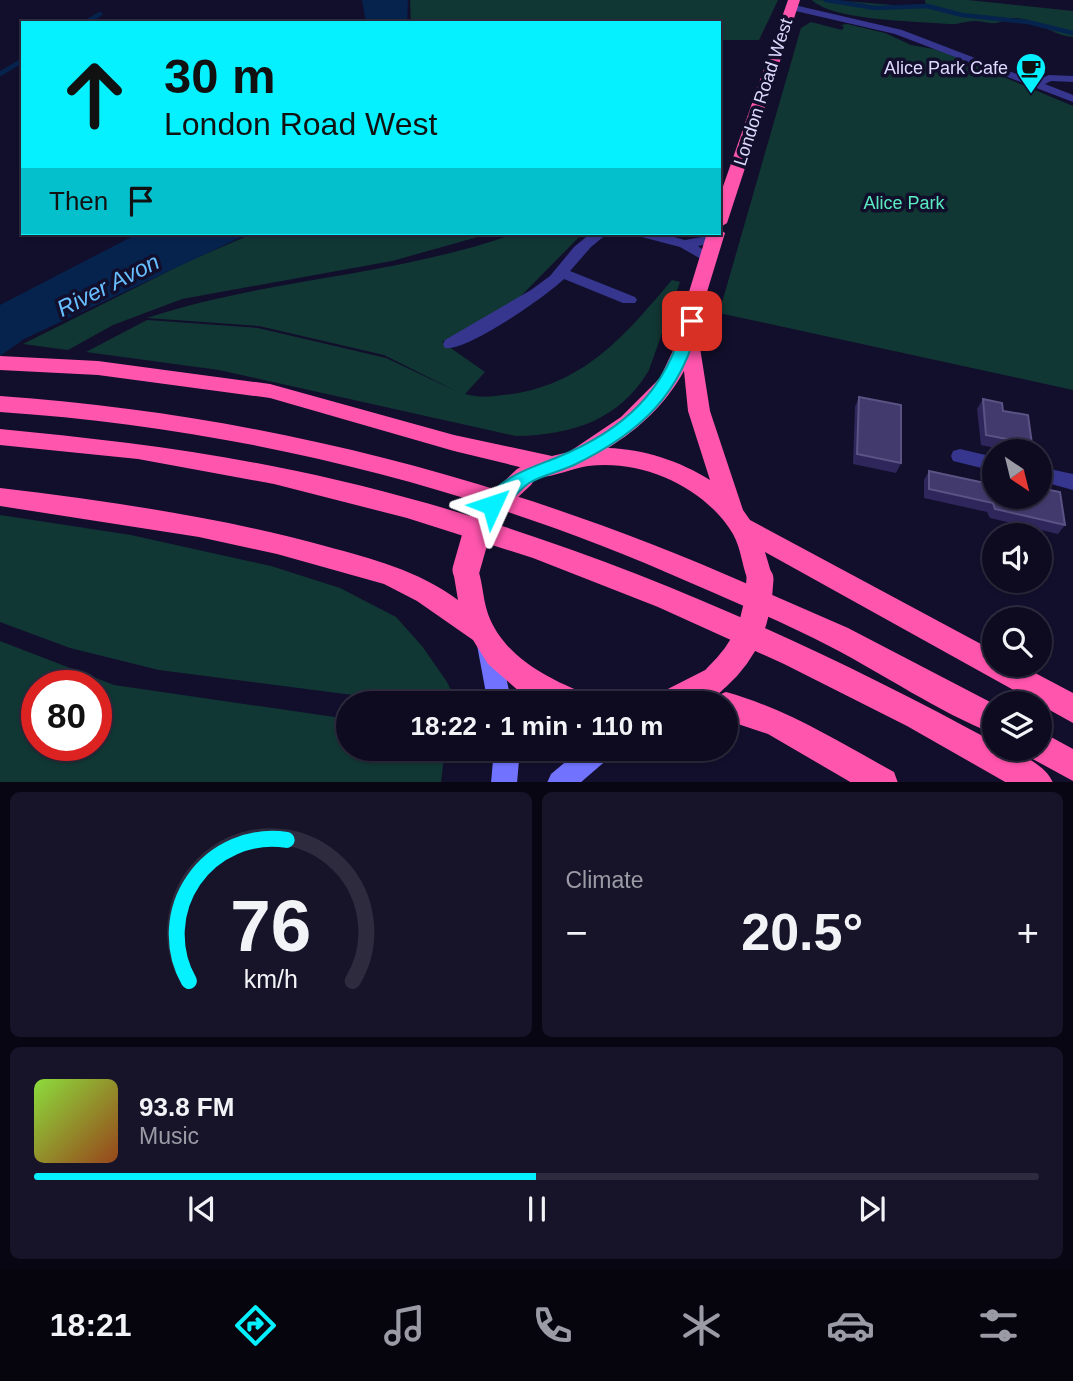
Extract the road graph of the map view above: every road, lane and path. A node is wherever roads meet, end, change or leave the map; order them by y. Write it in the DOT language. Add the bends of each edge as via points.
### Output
graph roads {
  1 [pos="792,4"];
  2 [pos="1073,79"];
  3 [pos="1035,85"];
  4 [pos="1073,99"];
  5 [pos="721,217"];
  6 [pos="597,235"];
  7 [pos="651,235"];
  8 [pos="708,235"];
  9 [pos="715,235"];
  10 [pos="685,244"];
  11 [pos="708,259"];
  12 [pos="560,272"];
  13 [pos="629,300"];
  14 [pos="690,333"];
  15 [pos="452,344"];
  16 [pos="0,363"];
  17 [pos="0,404"];
  18 [pos="0,437"];
  19 [pos="960,456"];
  20 [pos="982,461"];
  21 [pos="559,462"];
  22 [pos="1052,477"];
  23 [pos="1073,482"];
  24 [pos="0,497"];
  25 [pos="737,521"];
  26 [pos="484,637"];
  27 [pos="497,691"];
  28 [pos="543,691"];
  29 [pos="700,691"];
  30 [pos="738,709"];
  31 [pos="1073,709"];
  32 [pos="982,714"];
  33 [pos="1052,753"];
  34 [pos="506,761"];
  35 [pos="585,761"];
  36 [pos="1073,766"];
  37 [pos="504,782"];
  38 [pos="560,782"];
  39 [pos="883,782"];
  40 [pos="1038,782"];
  1 -- 3 [label="street" via="898,32"];
  1 -- 5 [label="highway, London Road West"];
  2 -- 3 [label="street" via="1049,78"];
  3 -- 4 [label="street"];
  6 -- 12 [label="street"];
  7 -- 10 [label="street"];
  8 -- 10 [label="street"];
  9 -- 11 [label="highway, London Road West"];
  10 -- 11 [label="street"];
  11 -- 14 [label="highway, London Road West"];
  12 -- 13 [label="street"];
  12 -- 15 [label="street" via="551,284 511,312"];
  14 -- 21 [label="highway, London Road West" via="654,401 628,426"];
  14 -- 25 [label="highway, London Road West" via="699,411"];
  16 -- 21 [label="highway" via="98,368 270,391 454,443"];
  17 -- 32 [label="highway" via="172,422 345,456 544,513 838,636"];
  18 -- 40 [label="highway" via="135,449 247,467 543,550 682,603 822,667"];
  19 -- 20 [label="street"];
  21 -- 25 [label="highway" via="619,457 670,469 704,489"];
  21 -- 26 [label="highway, London Road West, bridge" via="524,477 501,494 471,541 466,570 468,600"];
  22 -- 23 [label="street"];
  24 -- 26 [label="highway" via="131,513 360,566 430,594"];
  25 -- 29 [label="highway, London Road West, bridge" via="753,551 760,579 759,608 751,636 735,662"];
  25 -- 31 [label="highway"];
  26 -- 27 [label="street"];
  26 -- 28 [label="highway" via="513,671"];
  30 -- 39 [label="highway" via="778,724"];
  33 -- 36 [label="highway"];
  34 -- 37 [label="street"];
  35 -- 38 [label="street"];
}
